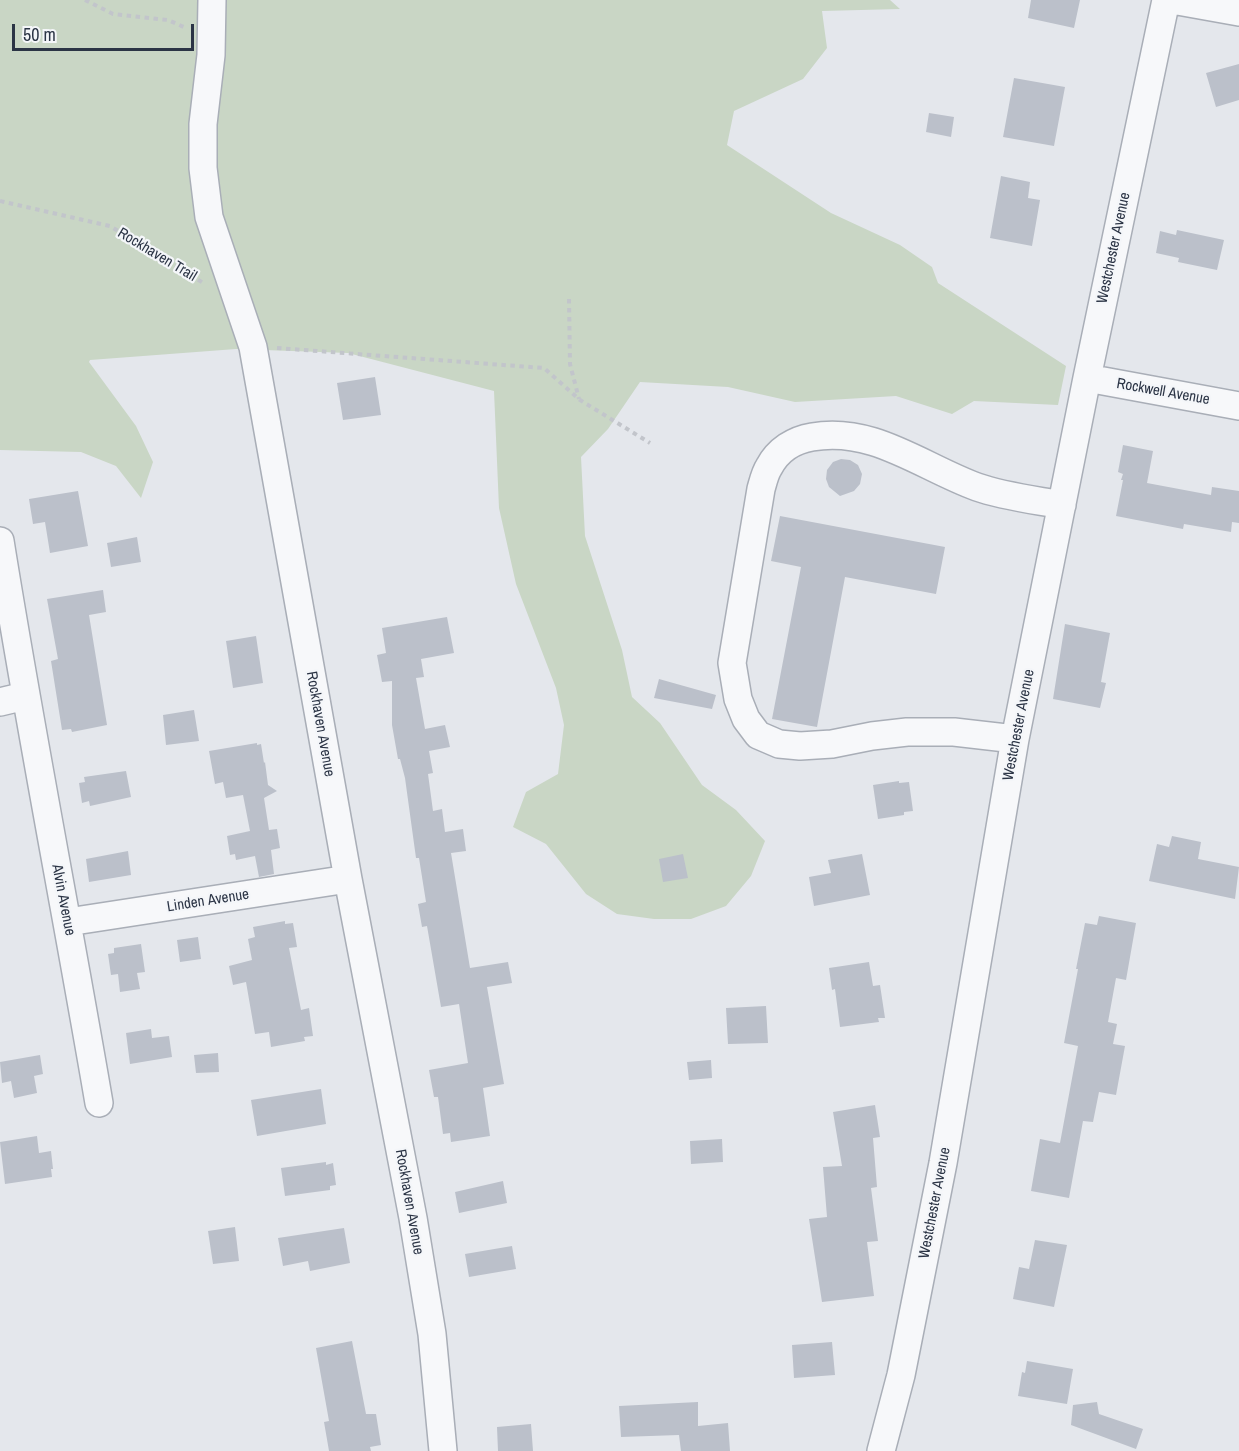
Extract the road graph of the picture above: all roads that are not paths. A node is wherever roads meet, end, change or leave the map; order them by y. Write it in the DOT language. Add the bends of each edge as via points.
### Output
graph roads {
  1 [pos="212,0"];
  2 [pos="1166,0"];
  3 [pos="1172,0"];
  4 [pos="1239,12"];
  5 [pos="1087,378"];
  6 [pos="1239,406"];
  7 [pos="1062,506"];
  8 [pos="0,542"];
  9 [pos="12,699"];
  10 [pos="1015,739"];
  11 [pos="348,879"];
  12 [pos="68,922"];
  13 [pos="99,1103"];
  14 [pos="443,1451"];
  15 [pos="881,1451"];
  1 -- 11 [label="street, Rockhaven Avenue" via="203,124 209,217 253,347"];
  2 -- 5 [label="street, Westchester Avenue"];
  3 -- 4 [label="street"];
  5 -- 6 [label="street, Rockwell Avenue"];
  5 -- 7 [label="street, Westchester Avenue"];
  7 -- 10 [label="street, Westchester Avenue"];
  7 -- 10 [label="street" via="978,488 885,445 856,436 828,434 802,439 782,449 768,467 761,489 732,663 738,699 758,735 779,744 800,746 907,732 954,732"];
  8 -- 9 [label="street, Alvin Avenue"];
  9 -- 12 [label="street, Alvin Avenue"];
  10 -- 15 [label="street, Westchester Avenue" via="943,1163 901,1375"];
  11 -- 12 [label="street, Linden Avenue"];
  11 -- 14 [label="street, Rockhaven Avenue" via="413,1218 432,1334"];
  12 -- 13 [label="street, Alvin Avenue"];
}
